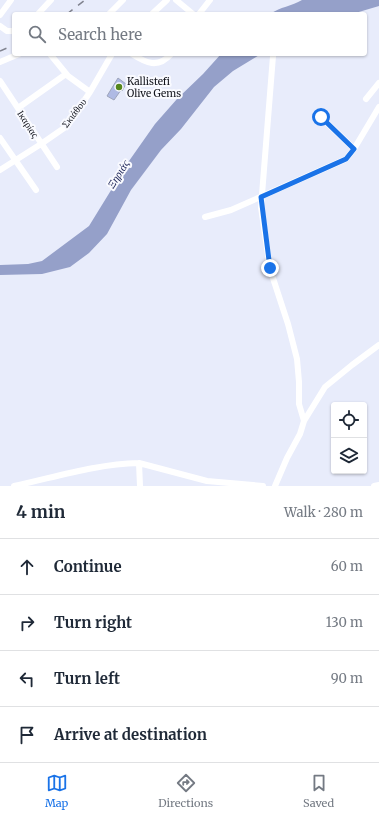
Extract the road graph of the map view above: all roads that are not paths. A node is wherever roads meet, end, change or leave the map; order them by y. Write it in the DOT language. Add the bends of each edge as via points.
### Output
graph roads {
  1 [pos="11,0"];
  2 [pos="51,0"];
  3 [pos="123,0"];
  4 [pos="168,0"];
  5 [pos="176,0"];
  6 [pos="210,0"];
  7 [pos="40,12"];
  8 [pos="112,12"];
  9 [pos="154,12"];
  10 [pos="191,12"];
  11 [pos="201,12"];
  12 [pos="0,15"];
  13 [pos="0,26"];
  14 [pos="12,32"];
  15 [pos="14,56"];
  16 [pos="52,56"];
  17 [pos="111,56"];
  18 [pos="135,56"];
  19 [pos="169,56"];
  20 [pos="273,56"];
  21 [pos="0,62"];
  22 [pos="66,74"];
  23 [pos="0,81"];
  24 [pos="379,83"];
  25 [pos="90,92"];
  26 [pos="366,100"];
  27 [pos="379,107"];
  28 [pos="18,108"];
  29 [pos="321,117"];
  30 [pos="0,138"];
  31 [pos="41,144"];
  32 [pos="354,149"];
  33 [pos="16,161"];
  34 [pos="57,167"];
  35 [pos="0,170"];
  36 [pos="36,190"];
  37 [pos="261,197"];
  38 [pos="205,217"];
  39 [pos="379,345"];
  40 [pos="304,421"];
  41 [pos="139,463"];
  42 [pos="379,485"];
  43 [pos="14,486"];
  44 [pos="140,486"];
  45 [pos="263,486"];
  46 [pos="276,486"];
  47 [pos="374,486"];
  1 -- 12 [label="street"];
  2 -- 7 [label="street"];
  3 -- 8 [label="street"];
  4 -- 9 [label="street"];
  5 -- 10 [label="street"];
  6 -- 11 [label="street"];
  13 -- 14 [label="street"];
  15 -- 21 [label="street"];
  16 -- 22 [label="street"];
  17 -- 25 [label="street, Σκιάθου"];
  18 -- 19 [label="street" via="153,63 165,60"];
  20 -- 37 [label="street"];
  22 -- 25 [label="street"];
  22 -- 28 [label="street"];
  23 -- 28 [label="street, Ικαρίας"];
  24 -- 26 [label="street"];
  25 -- 31 [label="street, Σκιάθου" via="67,126"];
  27 -- 32 [label="street"];
  28 -- 31 [label="street, Ικαρίας"];
  29 -- 32 [label="street"];
  30 -- 33 [label="street"];
  31 -- 33 [label="street, Σκιάθου"];
  31 -- 34 [label="street, Ικαρίας"];
  32 -- 37 [label="street" via="346,159"];
  33 -- 35 [label="street, Σκιάθου"];
  33 -- 36 [label="street"];
  37 -- 38 [label="street" via="231,210"];
  37 -- 40 [label="street" via="268,262 296,353 299,404"];
  39 -- 40 [label="street" via="325,387"];
  40 -- 46 [label="street"];
  41 -- 43 [label="street" via="81,471"];
  41 -- 44 [label="street"];
  41 -- 45 [label="street" via="207,480"];
  42 -- 47 [label="street"];
}
